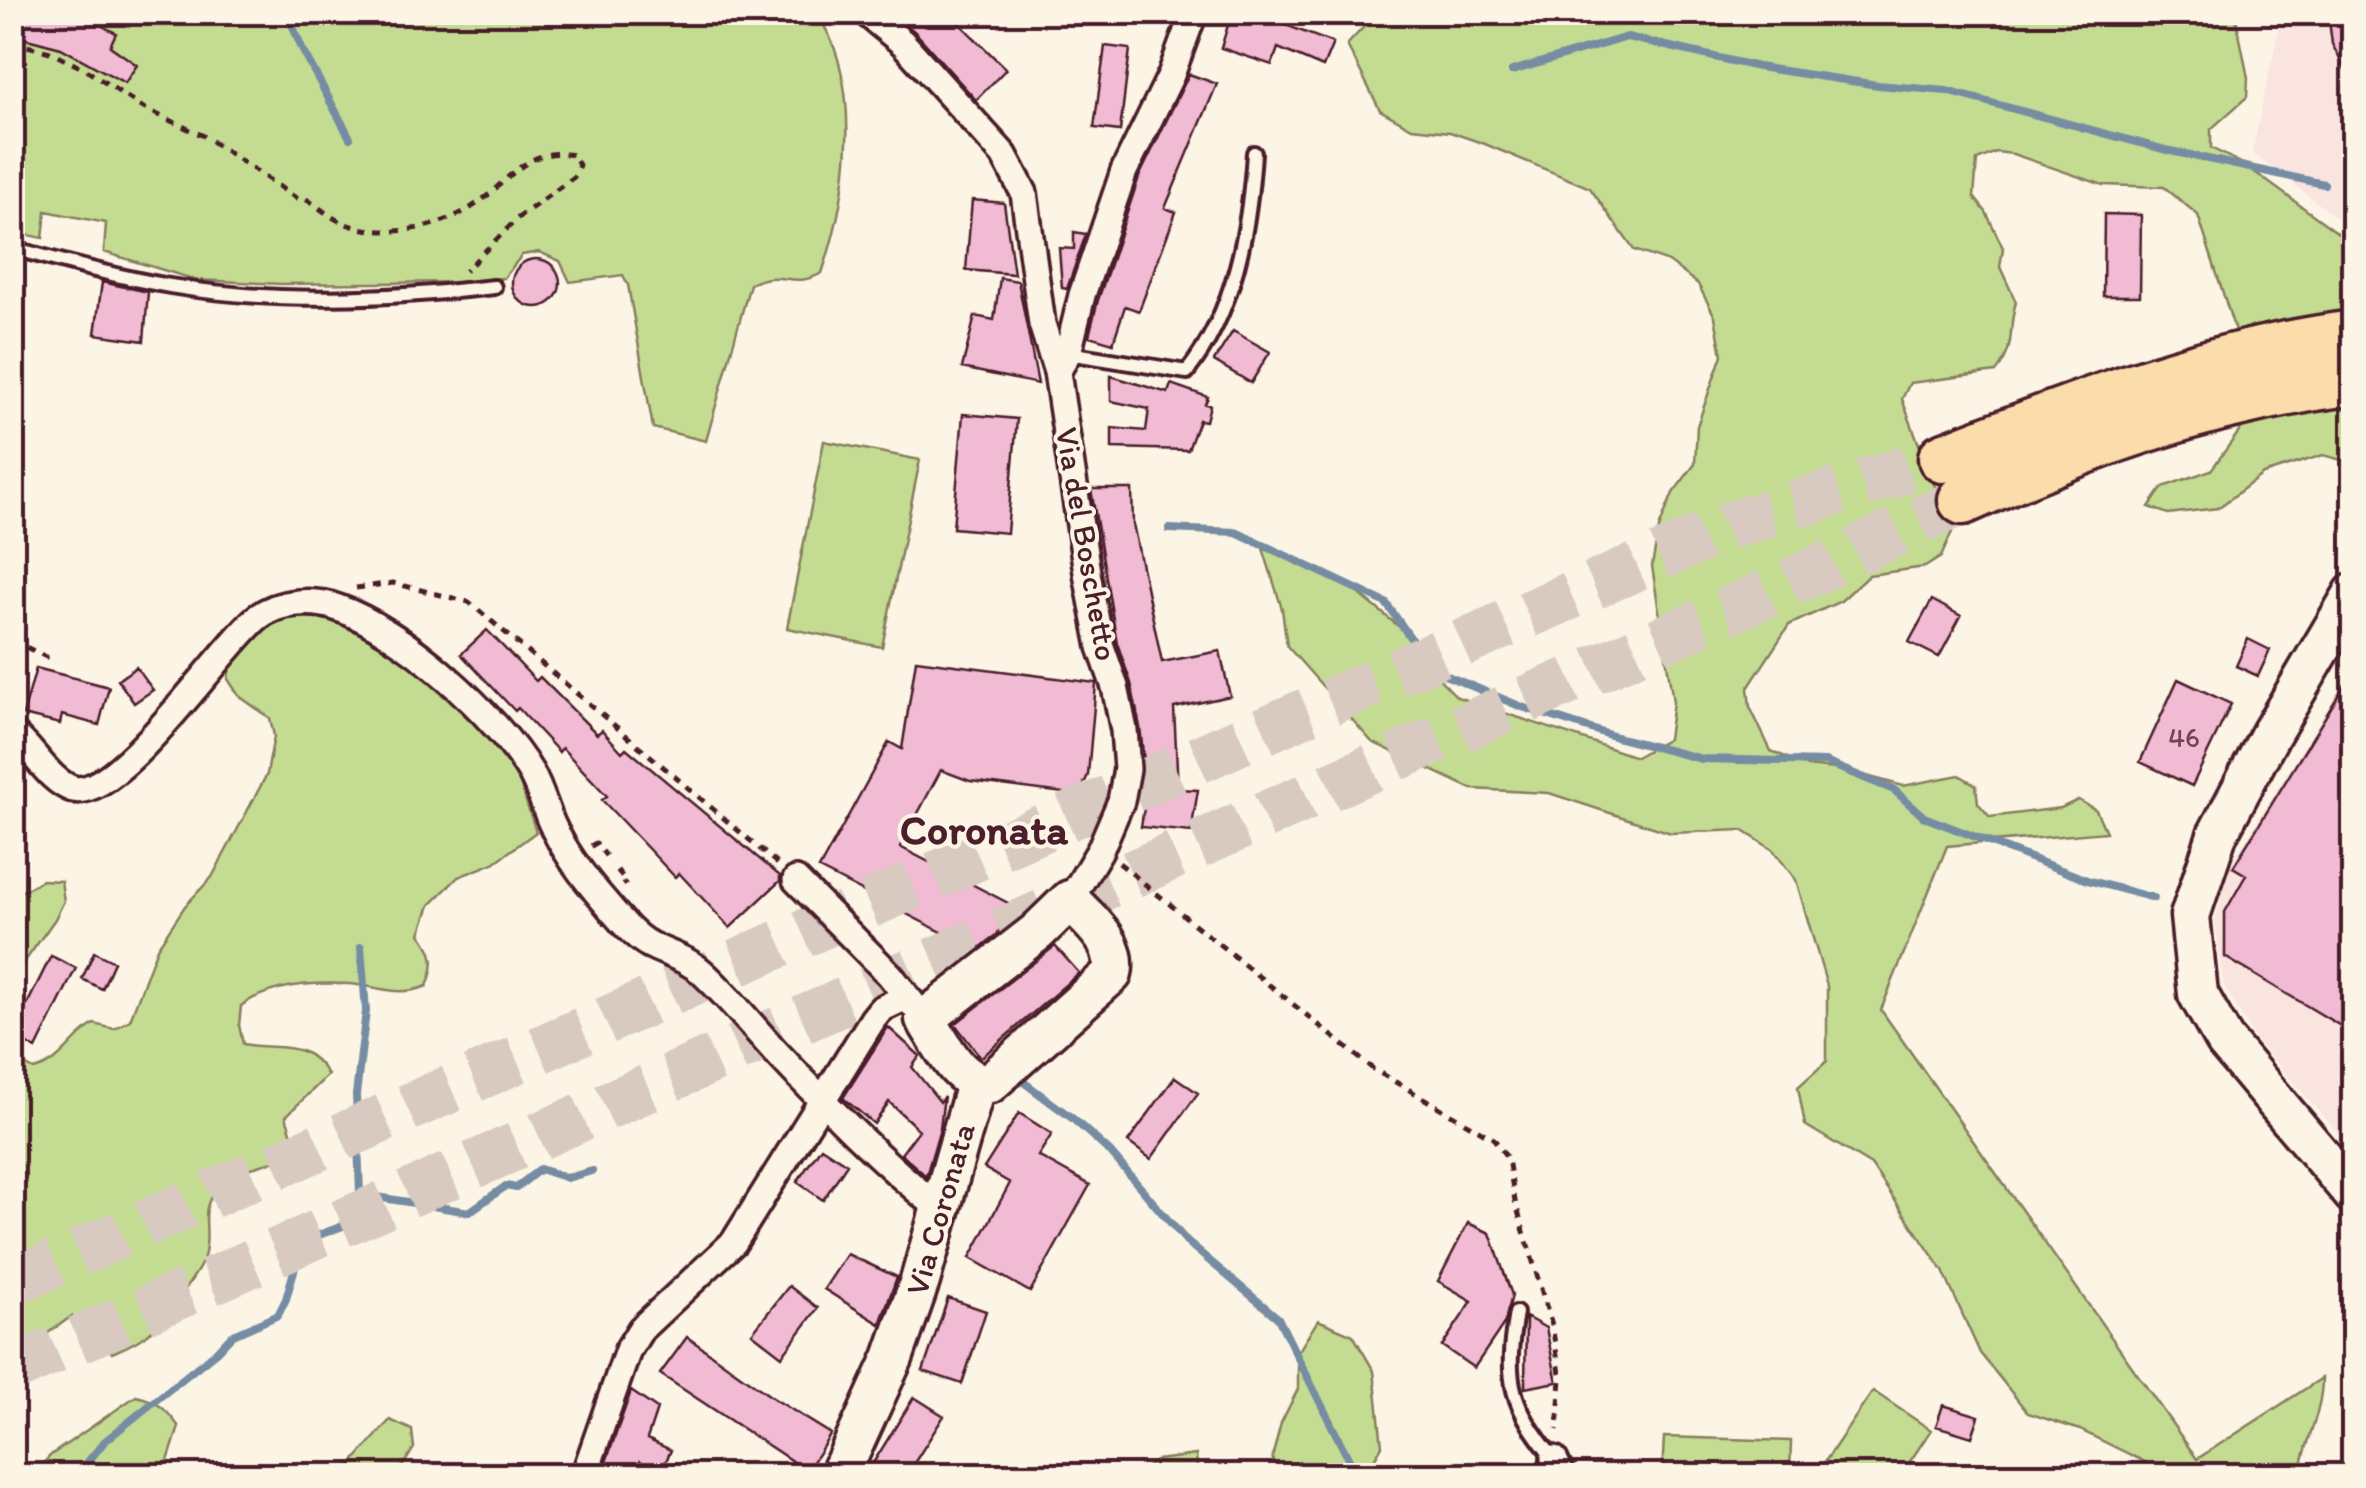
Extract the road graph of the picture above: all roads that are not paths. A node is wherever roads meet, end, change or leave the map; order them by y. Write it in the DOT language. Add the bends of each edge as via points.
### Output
graph roads {
  1 [pos="865,12"];
  2 [pos="1194,12"];
  3 [pos="1254,153"];
  4 [pos="12,248"];
  5 [pos="494,287"];
  6 [pos="2354,334"];
  7 [pos="1062,363"];
  8 [pos="2354,380"];
  9 [pos="2157,401"];
  10 [pos="1943,458"];
  11 [pos="1962,500"];
  12 [pos="2354,593"];
  13 [pos="12,733"];
  14 [pos="796,880"];
  15 [pos="1070,900"];
  16 [pos="916,1008"];
  17 [pos="976,1084"];
  18 [pos="822,1101"];
  19 [pos="2354,1195"];
  20 [pos="940,1208"];
  21 [pos="1516,1312"];
  22 [pos="1558,1468"];
  23 [pos="584,1476"];
  24 [pos="839,1476"];
  1 -- 7 [label="street" via="916,57 1004,155 1024,193 1042,324"];
  2 -- 7 [label="street, Via del Boschetto" via="1104,224"];
  3 -- 7 [label="lane" via="1244,244 1204,352 1187,372"];
  4 -- 5 [label="lane" via="172,286 277,296"];
  6 -- 9 [label="highway" via="2270,349"];
  7 -- 15 [label="street, Via del Boschetto" via="1091,596 1124,730 1127,769 1100,850"];
  8 -- 9 [label="highway"];
  9 -- 10 [label="highway"];
  9 -- 11 [label="highway" via="2060,456"];
  12 -- 19 [label="street" via="2217,835 2190,916 2198,994 2224,1040"];
  13 -- 18 [label="street" via="62,783 93,787 173,714 258,617 316,603 361,618 422,658 496,726 529,770 568,854 605,902 646,943 700,970"];
  14 -- 16 [label="street"];
  15 -- 16 [label="street, Via del Boschetto" via="1038,932"];
  15 -- 17 [label="street, Via Coronata" via="1112,946 1112,974 990,1083"];
  16 -- 17 [label="street"];
  16 -- 18 [label="street" via="881,1009"];
  17 -- 20 [label="street, Via Coronata"];
  18 -- 20 [label="street"];
  18 -- 23 [label="street" via="734,1242 641,1329"];
  20 -- 24 [label="street, Via Coronata" via="894,1358"];
  21 -- 22 [label="lane" via="1509,1350 1516,1403"];
}
